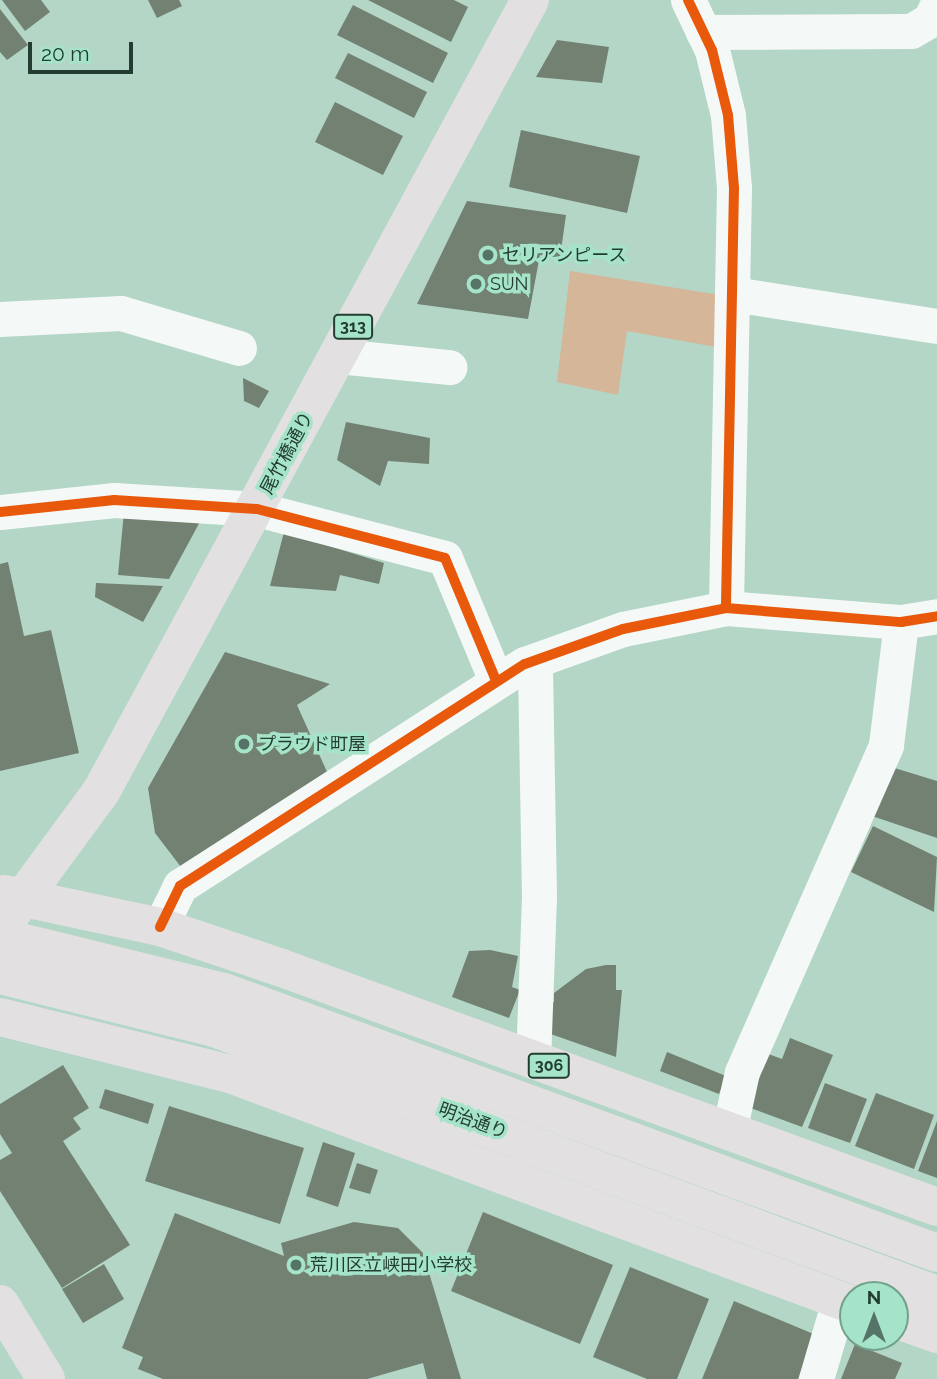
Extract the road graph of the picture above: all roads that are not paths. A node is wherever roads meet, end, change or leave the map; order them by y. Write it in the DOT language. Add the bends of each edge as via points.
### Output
graph roads {
  1 [pos="530,0"];
  2 [pos="688,0"];
  3 [pos="937,5"];
  4 [pos="703,32"];
  5 [pos="733,294"];
  6 [pos="0,319"];
  7 [pos="937,326"];
  8 [pos="239,348"];
  9 [pos="338,356"];
  10 [pos="449,367"];
  11 [pos="257,509"];
  12 [pos="0,512"];
  13 [pos="726,608"];
  14 [pos="937,616"];
  15 [pos="901,622"];
  16 [pos="535,661"];
  17 [pos="495,678"];
  18 [pos="14,896"];
  19 [pos="160,927"];
  20 [pos="0,929"];
  21 [pos="0,937"];
  22 [pos="0,975"];
  23 [pos="0,1017"];
  24 [pos="533,1060"];
  25 [pos="474,1103"];
  26 [pos="729,1131"];
  27 [pos="937,1207"];
  28 [pos="937,1252"];
  29 [pos="937,1295"];
  30 [pos="839,1300"];
  31 [pos="0,1304"];
  32 [pos="839,1321"];
  33 [pos="909,1325"];
  34 [pos="937,1334"];
  35 [pos="46,1379"];
  36 [pos="816,1379"];
  1 -- 9 [label="main road, 尾竹橋通り / 313"];
  2 -- 4 [label="street"];
  3 -- 4 [label="street" via="930,20 911,31"];
  4 -- 5 [label="street" via="728,115"];
  5 -- 7 [label="street"];
  5 -- 13 [label="street"];
  6 -- 8 [label="street" via="121,313"];
  9 -- 10 [label="street"];
  9 -- 11 [label="main road, 尾竹橋通り / 313"];
  11 -- 12 [label="street" via="114,500"];
  11 -- 17 [label="street" via="445,558"];
  11 -- 18 [label="main road, 尾竹橋通り / 313" via="102,790"];
  13 -- 15 [label="street"];
  13 -- 16 [label="street" via="623,629"];
  14 -- 15 [label="street"];
  15 -- 26 [label="street" via="886,745 742,1072"];
  16 -- 17 [label="street"];
  16 -- 24 [label="street" via="539,897"];
  17 -- 19 [label="street" via="318,802 180,886"];
  18 -- 19 [label="main road, 306"];
  18 -- 20 [label="main road, 尾竹橋通り / 313"];
  19 -- 24 [label="main road, 306"];
  21 -- 25 [label="main road, 明治通り / 306" via="223,992"];
  22 -- 25 [label="main road, 明治通り / 306" via="214,1028"];
  23 -- 30 [label="main road" via="230,1074"];
  24 -- 26 [label="main road, 306"];
  25 -- 28 [label="main road, 明治通り / 306"];
  25 -- 29 [label="main road, 明治通り / 306"];
  26 -- 27 [label="main road, 306"];
  31 -- 35 [label="main road"];
  32 -- 36 [label="street"];
  33 -- 34 [label="main road"];
}
